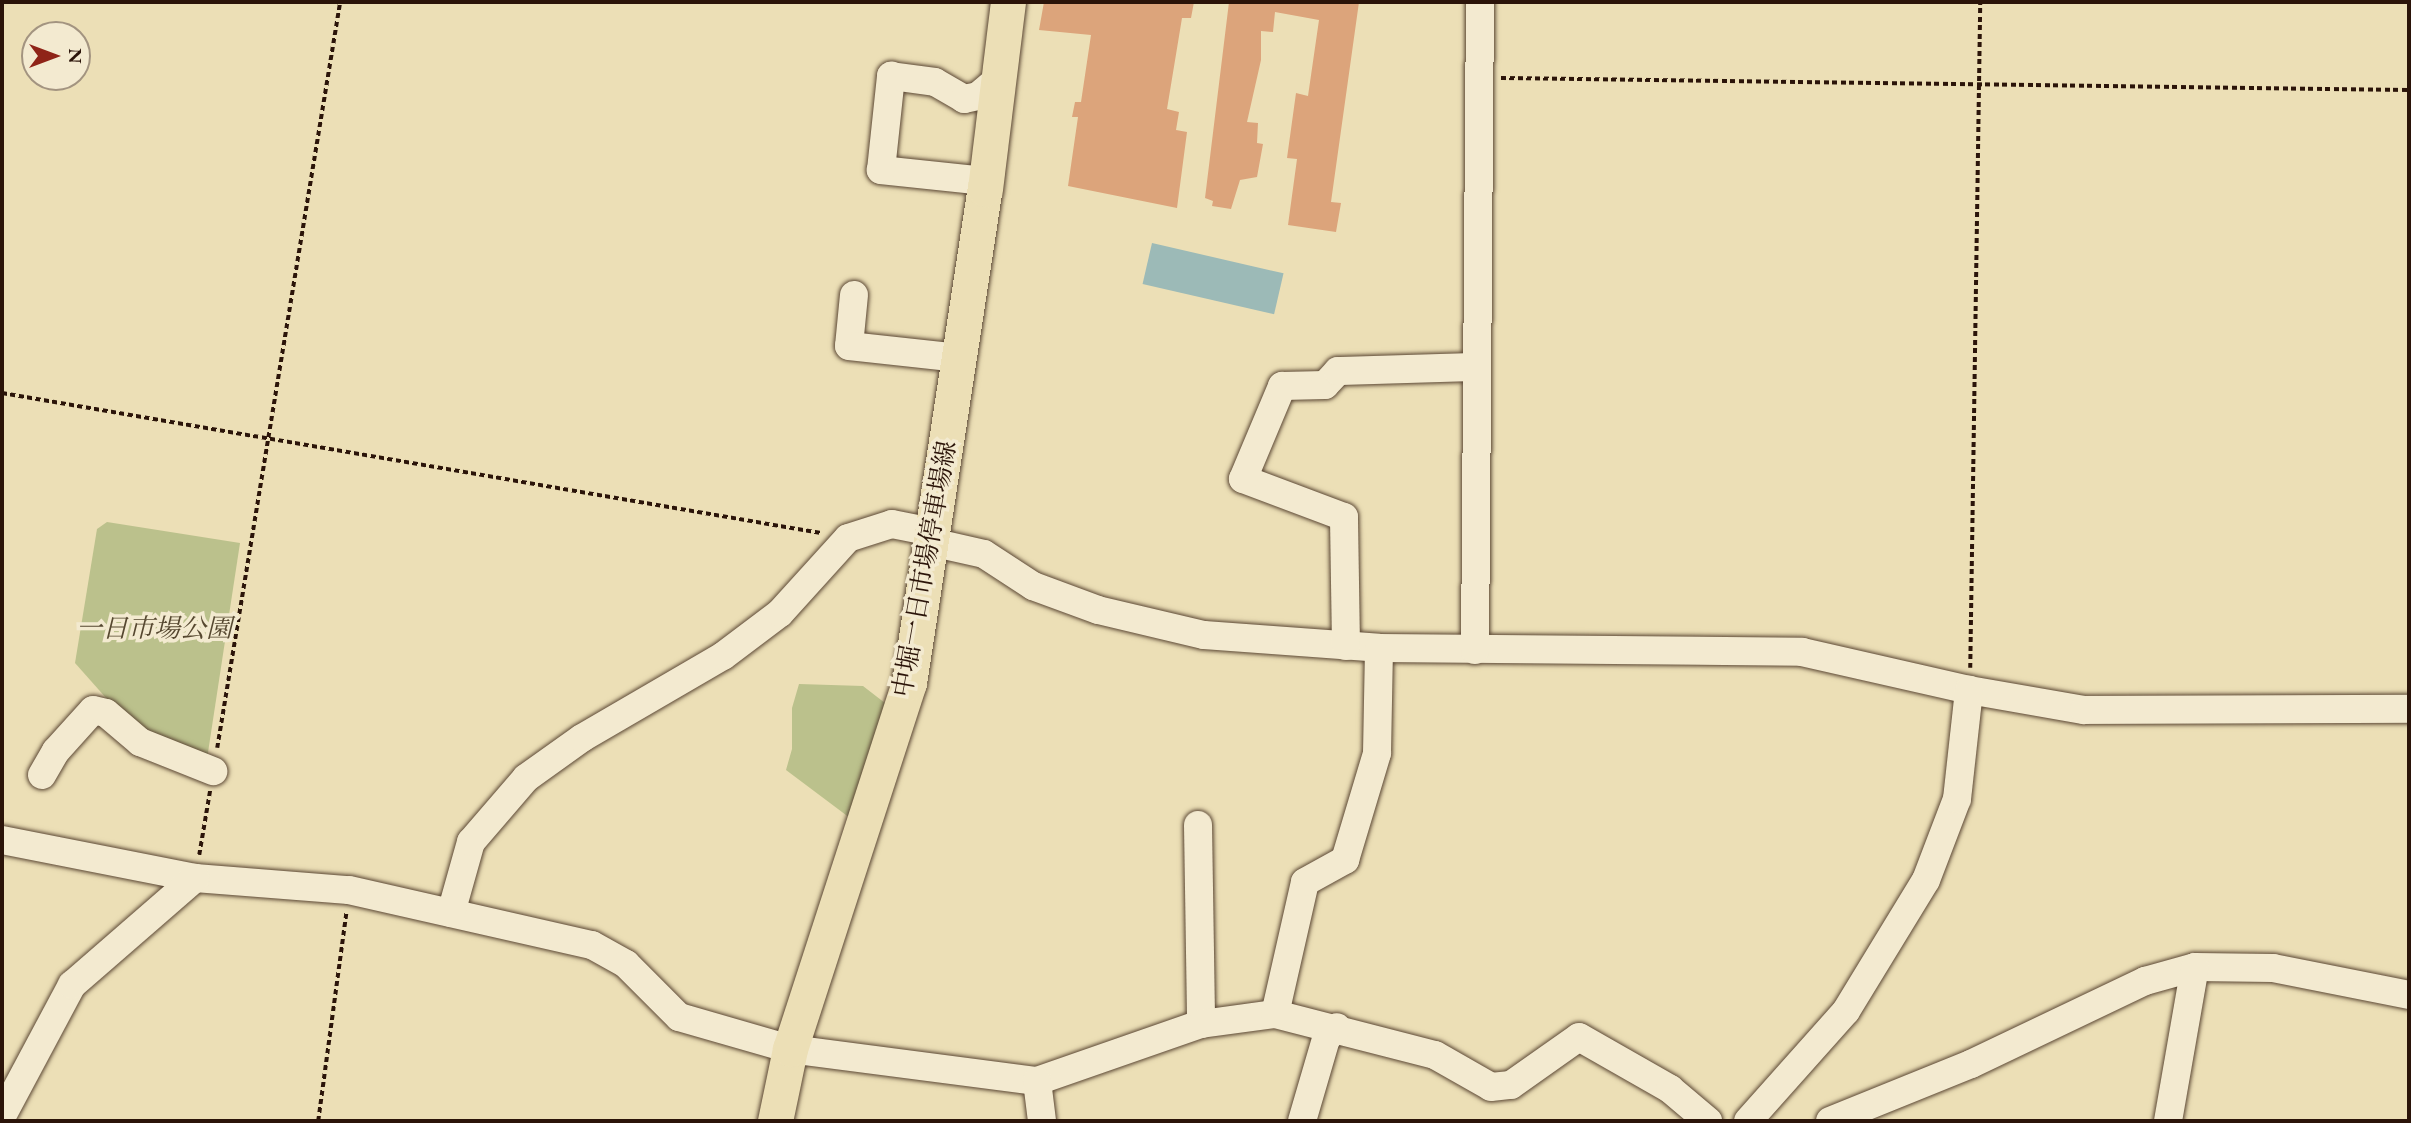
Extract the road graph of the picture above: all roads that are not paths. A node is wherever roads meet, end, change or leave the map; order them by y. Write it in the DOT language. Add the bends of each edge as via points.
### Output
graph roads {
  1 [pos="1008,2"];
  2 [pos="1480,2"];
  3 [pos="998,79"];
  4 [pos="985,181"];
  5 [pos="855,296"];
  6 [pos="959,358"];
  7 [pos="1476,368"];
  8 [pos="932,537"];
  9 [pos="1346,646"];
  10 [pos="1379,648"];
  11 [pos="1475,650"];
  12 [pos="1969,690"];
  13 [pos="2409,709"];
  14 [pos="213,771"];
  15 [pos="42,775"];
  16 [pos="1198,825"];
  17 [pos="2,840"];
  18 [pos="195,878"];
  19 [pos="451,913"];
  20 [pos="2195,967"];
  21 [pos="2409,995"];
  22 [pos="1275,1014"];
  23 [pos="1200,1024"];
  24 [pos="1337,1027"];
  25 [pos="790,1049"];
  26 [pos="1037,1081"];
  27 [pos="2,1115"];
  28 [pos="775,1121"];
  29 [pos="1042,1121"];
  30 [pos="1302,1121"];
  31 [pos="1708,1121"];
  32 [pos="1748,1121"];
  33 [pos="1830,1121"];
  34 [pos="2168,1121"];
  1 -- 3 [label="main road, 中堀一日市場停車場線"];
  2 -- 7 [label="street"];
  3 -- 4 [label="main road, 中堀一日市場停車場線"];
  3 -- 4 [label="street" via="978,96 964,99 936,82 891,76 881,170"];
  4 -- 6 [label="main road, 中堀一日市場停車場線"];
  5 -- 6 [label="street" via="849,346"];
  6 -- 8 [label="main road, 中堀一日市場停車場線"];
  7 -- 9 [label="street" via="1338,371 1325,385 1282,386 1243,479 1344,517"];
  7 -- 11 [label="street"];
  8 -- 9 [label="street" via="984,554 1033,586 1098,610 1204,635"];
  8 -- 19 [label="street" via="892,524 848,538 780,613 733,649 582,738 526,778 471,842"];
  8 -- 25 [label="main road, 中堀一日市場停車場線" via="909,682"];
  9 -- 10 [label="street"];
  10 -- 11 [label="street"];
  10 -- 22 [label="street" via="1377,753 1345,860 1305,882"];
  11 -- 12 [label="street" via="1802,652"];
  12 -- 13 [label="street" via="2084,710"];
  12 -- 32 [label="street" via="1957,799 1926,880 1846,1011"];
  14 -- 15 [label="street" via="139,742 106,713 93,710 56,751"];
  16 -- 23 [label="street"];
  17 -- 18 [label="street"];
  18 -- 19 [label="street" via="349,890"];
  18 -- 27 [label="street" via="72,985"];
  19 -- 25 [label="street" via="592,946 626,964 679,1017"];
  20 -- 21 [label="street" via="2273,968"];
  20 -- 33 [label="street" via="2145,981 1970,1064"];
  20 -- 34 [label="street"];
  22 -- 23 [label="street"];
  22 -- 24 [label="street"];
  23 -- 26 [label="street"];
  24 -- 30 [label="street" via="1326,1039"];
  24 -- 31 [label="street" via="1435,1055 1491,1087 1511,1085 1579,1037 1670,1089"];
  25 -- 26 [label="street"];
  25 -- 28 [label="main road, 中堀一日市場停車場線"];
  26 -- 29 [label="street"];
}
